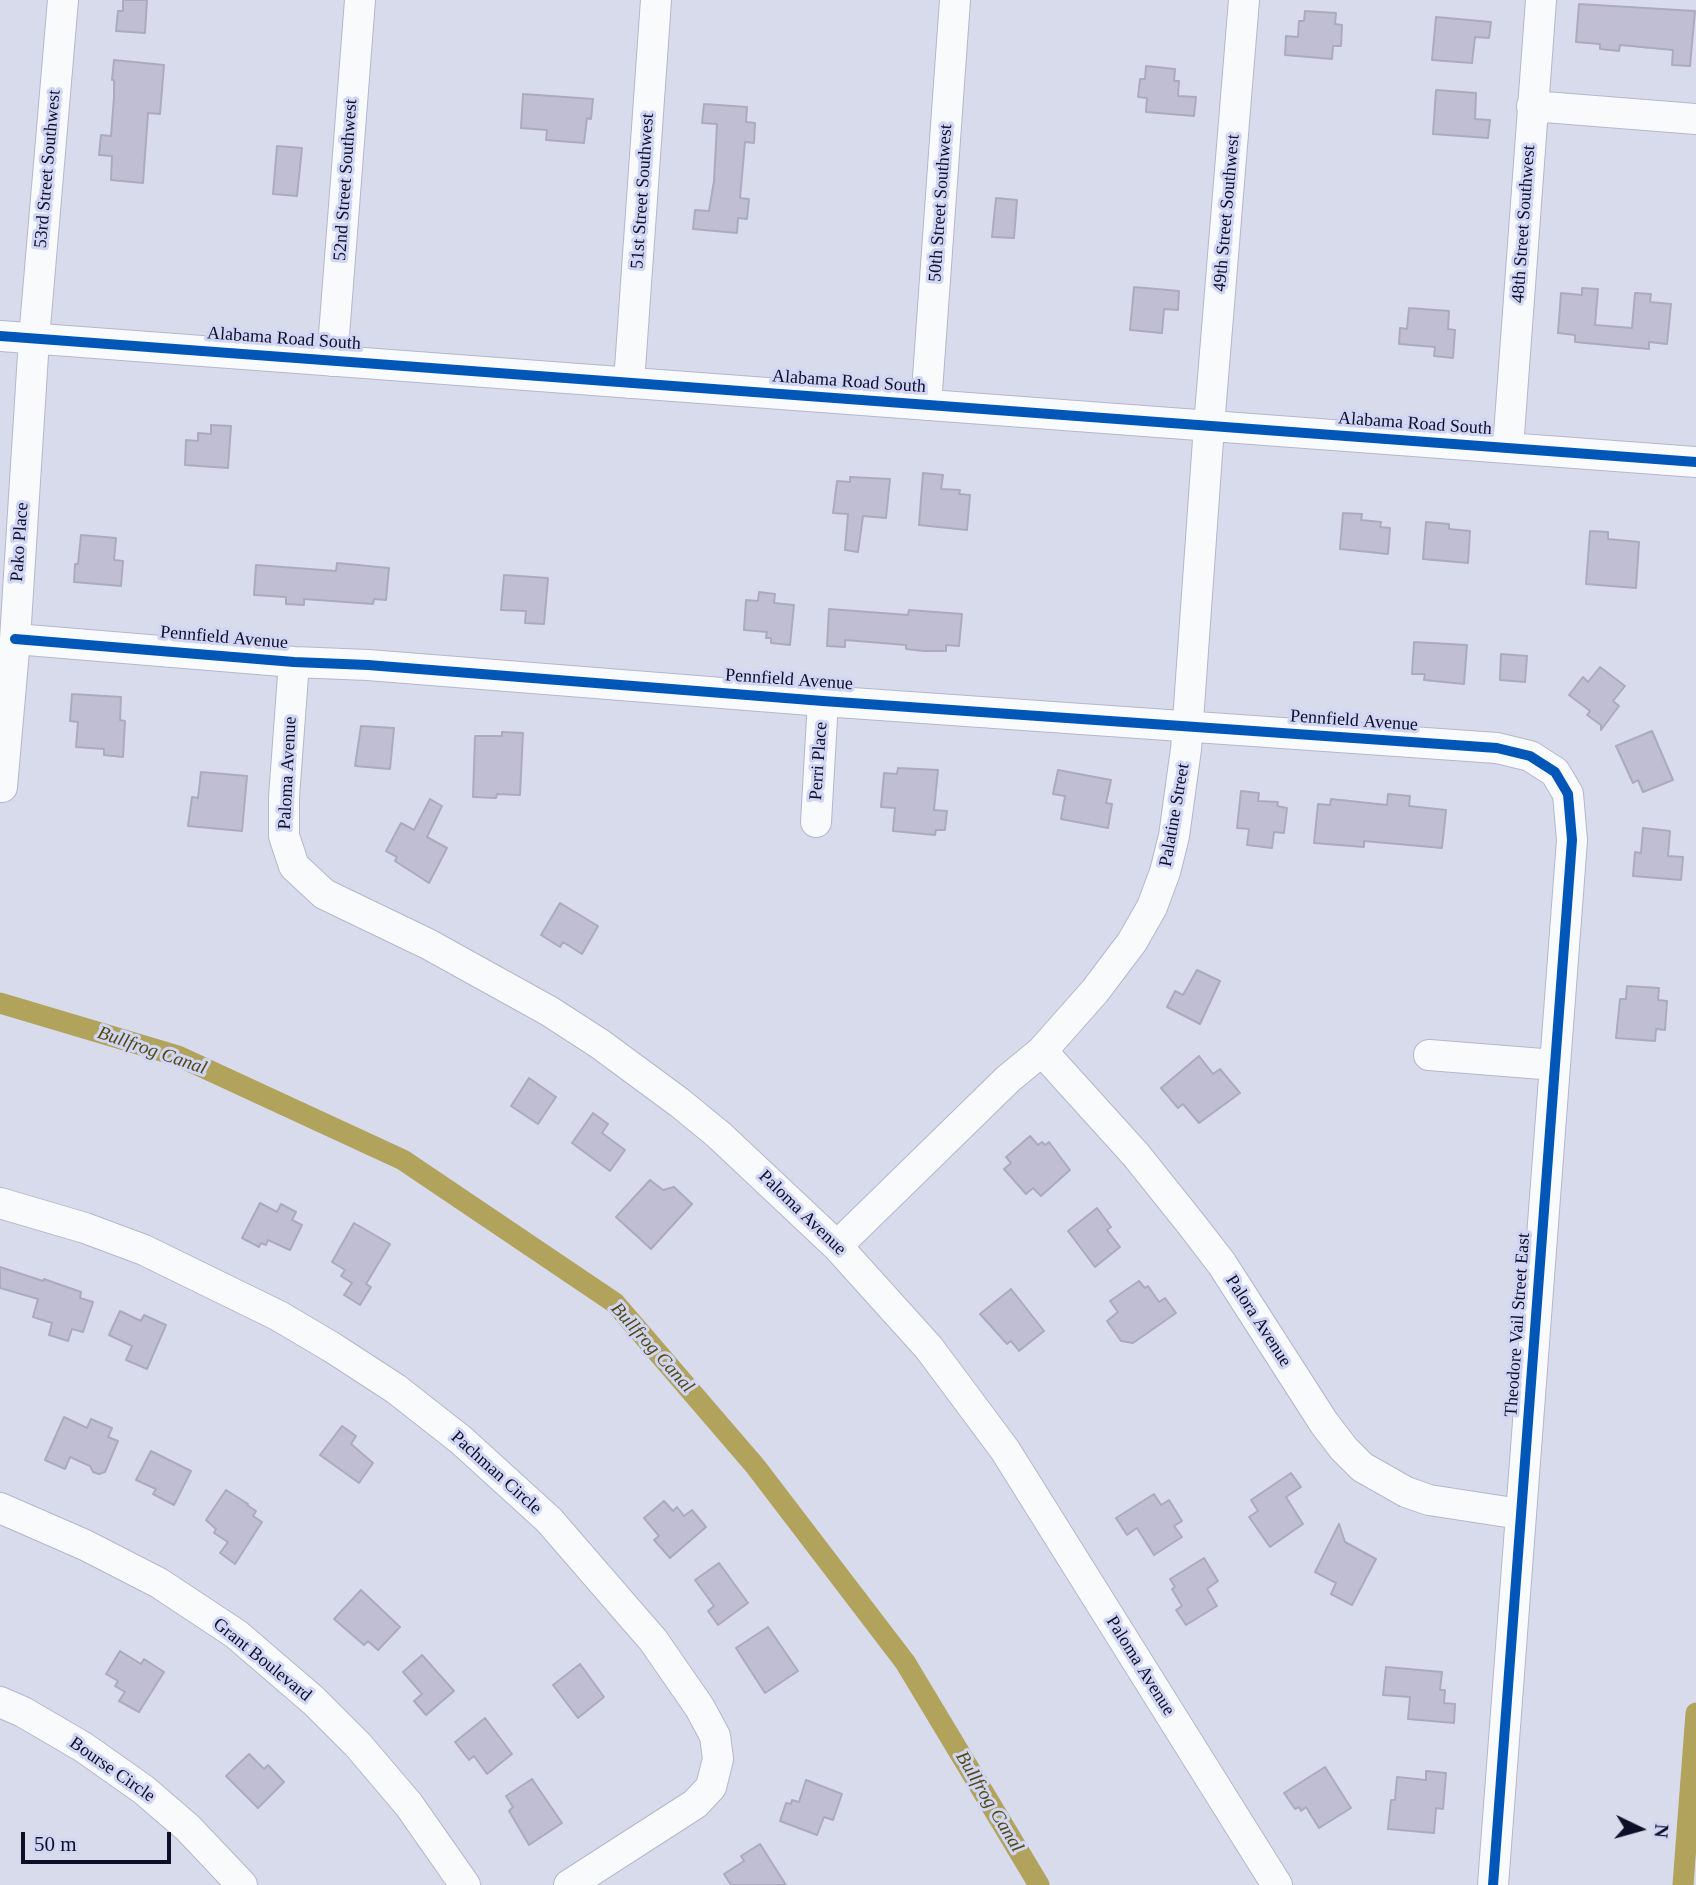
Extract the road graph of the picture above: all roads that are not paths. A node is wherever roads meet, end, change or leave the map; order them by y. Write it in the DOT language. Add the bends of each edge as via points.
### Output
graph roads {
  1 [pos="63,0"];
  2 [pos="360,0"];
  3 [pos="656,0"];
  4 [pos="955,0"];
  5 [pos="1244,0"];
  6 [pos="1541,0"];
  7 [pos="1532,106"];
  8 [pos="1696,119"];
  9 [pos="0,336"];
  10 [pos="34,339"];
  11 [pos="332,360"];
  12 [pos="629,383"];
  13 [pos="926,405"];
  14 [pos="1209,426"];
  15 [pos="1508,448"];
  16 [pos="1696,462"];
  17 [pos="15,639"];
  18 [pos="294,662"];
  19 [pos="823,701"];
  20 [pos="1187,727"];
  21 [pos="1555,772"];
  22 [pos="2,787"];
  23 [pos="816,822"];
  24 [pos="1042,1051"];
  25 [pos="1429,1055"];
  26 [pos="1555,1065"];
  27 [pos="0,1203"];
  28 [pos="838,1246"];
  29 [pos="0,1508"];
  30 [pos="1520,1514"];
  31 [pos="0,1702"];
  32 [pos="242,1885"];
  33 [pos="465,1885"];
  34 [pos="569,1885"];
  35 [pos="1277,1885"];
  36 [pos="1493,1885"];
  1 -- 10 [label="street, 53rd Street Southwest"];
  2 -- 11 [label="street, 52nd Street Southwest"];
  3 -- 12 [label="street, 51st Street Southwest"];
  4 -- 13 [label="street, 50th Street Southwest"];
  5 -- 14 [label="street, 49th Street Southwest"];
  6 -- 7 [label="street, 48th Street Southwest"];
  7 -- 8 [label="street"];
  7 -- 15 [label="street, 48th Street Southwest"];
  9 -- 10 [label="street, Alabama Road South"];
  10 -- 11 [label="street, Alabama Road South"];
  10 -- 17 [label="street, Pako Place"];
  11 -- 12 [label="street, Alabama Road South"];
  12 -- 13 [label="street, Alabama Road South"];
  13 -- 14 [label="street, Alabama Road South"];
  14 -- 15 [label="street, Alabama Road South"];
  14 -- 20 [label="street, Palatine Street"];
  15 -- 16 [label="street, Alabama Road South"];
  17 -- 18 [label="street, Pennfield Avenue"];
  17 -- 22 [label="street, Pako Place"];
  18 -- 19 [label="street, Pennfield Avenue"];
  18 -- 28 [label="street, Paloma Avenue" via="284,797 284,835 293,866 324,894 428,944 600,1044 719,1135"];
  19 -- 20 [label="street, Pennfield Avenue"];
  19 -- 23 [label="street, Perri Place"];
  20 -- 21 [label="street, Pennfield Avenue" via="1497,748 1530,755"];
  20 -- 24 [label="street, Palatine Street" via="1174,836 1152,907 1095,991"];
  21 -- 26 [label="street, Theodore Vail Street East" via="1568,794 1572,840"];
  24 -- 28 [label="street, Palatine Street"];
  24 -- 30 [label="street, Palora Avenue" via="1192,1225 1343,1449 1362,1467 1406,1492"];
  25 -- 26 [label="street"];
  26 -- 30 [label="street, Theodore Vail Street East"];
  27 -- 34 [label="street, Pachman Circle" via="144,1250 279,1316 333,1348 396,1389 471,1449 549,1520 626,1608 700,1708 715,1736 718,1759 711,1787 695,1804"];
  28 -- 35 [label="street, Paloma Avenue" via="929,1348 1005,1450"];
  29 -- 33 [label="street, Grant Boulevard" via="159,1583 236,1634 358,1745 417,1815"];
  30 -- 36 [label="street, Theodore Vail Street East"];
  31 -- 32 [label="street, Bourse Circle" via="83,1747 144,1790"];
}
